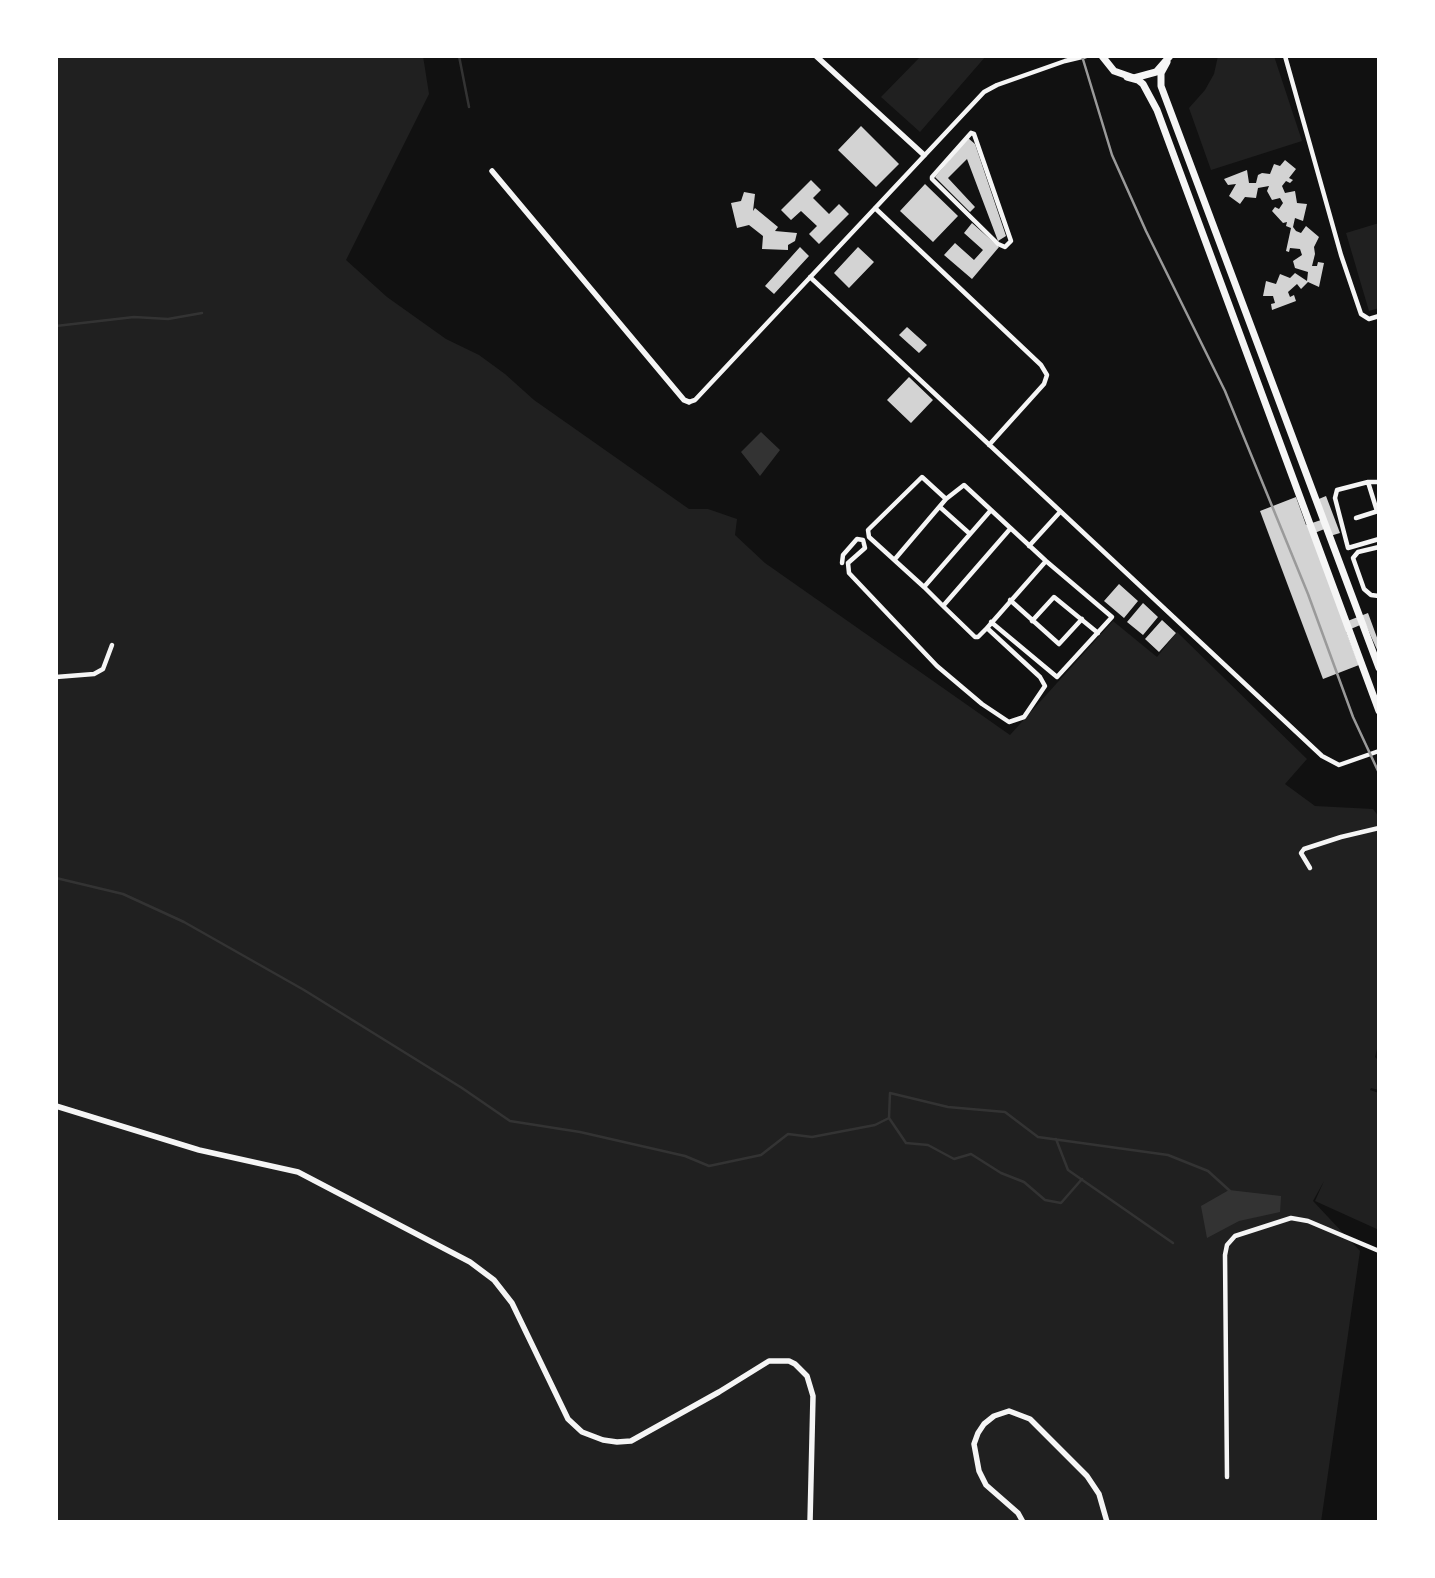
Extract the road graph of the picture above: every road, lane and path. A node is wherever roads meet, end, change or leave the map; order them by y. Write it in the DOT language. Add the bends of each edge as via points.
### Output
graph roads {
  1 [pos="816,56"];
  2 [pos="1086,56"];
  3 [pos="1102,56"];
  4 [pos="1285,56"];
  5 [pos="1168,59"];
  6 [pos="1127,77"];
  7 [pos="924,155"];
  8 [pos="492,171"];
  9 [pos="874,208"];
  10 [pos="973,219"];
  11 [pos="810,277"];
  12 [pos="1379,316"];
  13 [pos="689,402"];
  14 [pos="989,445"];
  15 [pos="1368,482"];
  16 [pos="1379,482"];
  17 [pos="946,499"];
  18 [pos="941,508"];
  19 [pos="991,510"];
  20 [pos="1378,511"];
  21 [pos="1060,512"];
  22 [pos="1356,518"];
  23 [pos="1010,529"];
  24 [pos="970,534"];
  25 [pos="1379,539"];
  26 [pos="1029,546"];
  27 [pos="1379,547"];
  28 [pos="895,560"];
  29 [pos="1046,562"];
  30 [pos="842,563"];
  31 [pos="924,586"];
  32 [pos="1379,596"];
  33 [pos="1010,600"];
  34 [pos="943,606"];
  35 [pos="1082,619"];
  36 [pos="1032,621"];
  37 [pos="991,622"];
  38 [pos="986,628"];
  39 [pos="1098,633"];
  40 [pos="112,645"];
  41 [pos="1379,668"];
  42 [pos="56,677"];
  43 [pos="1379,711"];
  44 [pos="1379,751"];
  45 [pos="1379,828"];
  46 [pos="1310,868"];
  47 [pos="56,1106"];
  48 [pos="1379,1251"];
  49 [pos="1227,1477"];
  50 [pos="810,1522"];
  51 [pos="1023,1522"];
  52 [pos="1107,1522"];
  1 -- 7 [label="street"];
  2 -- 7 [label="street" via="990,87"];
  3 -- 6 [label="main road" via="1114,71"];
  4 -- 12 [label="street" via="1341,255 1361,314 1369,319"];
  5 -- 6 [label="main road" via="1149,76"];
  5 -- 41 [label="main road" via="1161,73 1161,86"];
  6 -- 43 [label="main road" via="1143,84 1157,110"];
  7 -- 9 [label="street"];
  8 -- 13 [label="street" via="684,400"];
  9 -- 11 [label="street"];
  9 -- 14 [label="street" via="1041,365 1047,375 1044,384"];
  10 -- 10 [label="street" via="1000,246 1005,247 1012,241 971,133 932,179"];
  11 -- 13 [label="street" via="695,400"];
  11 -- 14 [label="street"];
  14 -- 21 [label="street"];
  15 -- 16 [label="street"];
  15 -- 20 [label="street"];
  15 -- 25 [label="street" via="1337,490 1335,498 1348,548"];
  17 -- 18 [label="street"];
  17 -- 19 [label="street" via="964,485"];
  17 -- 28 [label="street" via="922,477 868,530 869,537"];
  18 -- 24 [label="street"];
  18 -- 28 [label="street"];
  19 -- 23 [label="street"];
  19 -- 24 [label="street"];
  20 -- 22 [label="street"];
  21 -- 26 [label="street"];
  21 -- 44 [label="street" via="1328,760 1344,764"];
  23 -- 26 [label="street"];
  23 -- 34 [label="street"];
  24 -- 31 [label="street"];
  26 -- 29 [label="street"];
  27 -- 32 [label="street" via="1358,552 1354,558 1364,589"];
  28 -- 31 [label="street"];
  29 -- 33 [label="street"];
  29 -- 39 [label="street" via="1110,614 1110,620"];
  30 -- 38 [label="street" via="843,555 857,539 863,540 865,548 848,564 850,573 937,666 1009,722 1020,720 1045,686 1040,677"];
  31 -- 34 [label="street"];
  33 -- 36 [label="street"];
  33 -- 37 [label="street"];
  34 -- 38 [label="street" via="975,638"];
  35 -- 36 [label="street" via="1054,597"];
  35 -- 36 [label="street" via="1059,644"];
  35 -- 39 [label="street"];
  37 -- 38 [label="street"];
  37 -- 39 [label="street" via="1057,677"];
  40 -- 42 [label="street" via="103,668 94,674"];
  45 -- 46 [label="street" via="1341,836 1304,849 1301,853"];
  47 -- 50 [label="street" via="199,1150 304,1175 470,1262 494,1280 512,1303 568,1419 577,1429 597,1438 631,1441 769,1361 795,1364 807,1376 813,1396"];
  48 -- 49 [label="street" via="1308,1221 1291,1218 1235,1236 1227,1245"];
  51 -- 52 [label="street" via="1018,1513 986,1485 979,1472 975,1450 978,1433 984,1424 1009,1411 1030,1419 1087,1476 1099,1494"];
}
